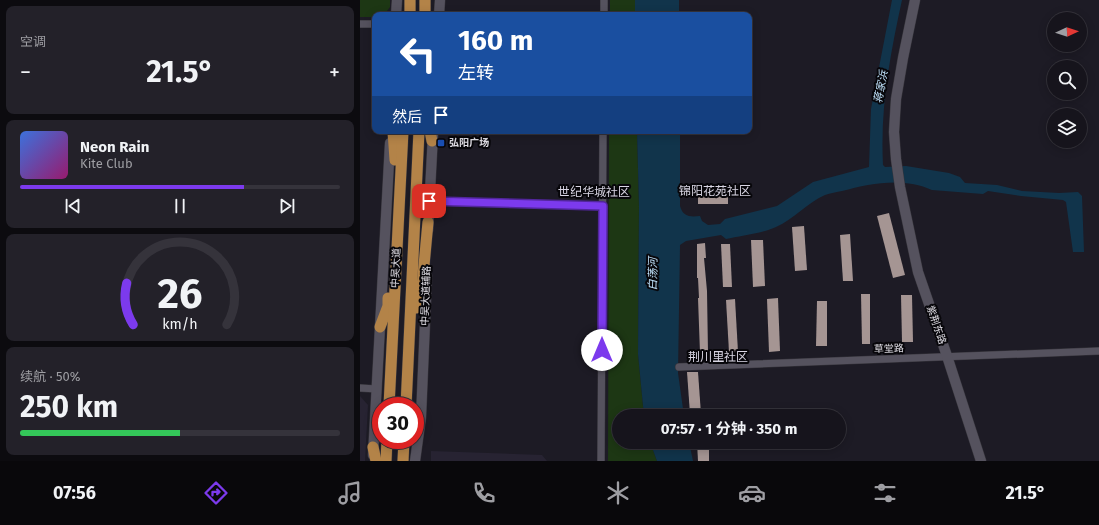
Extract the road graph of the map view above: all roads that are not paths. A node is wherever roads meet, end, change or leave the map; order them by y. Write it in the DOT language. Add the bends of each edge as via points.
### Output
graph roads {
  1 [pos="397,0"];
  2 [pos="410,0"];
  3 [pos="426,0"];
  4 [pos="440,0"];
  5 [pos="604,0"];
  6 [pos="910,0"];
  7 [pos="915,0"];
  8 [pos="396,12"];
  9 [pos="410,12"];
  10 [pos="425,12"];
  11 [pos="439,12"];
  12 [pos="604,12"];
  13 [pos="360,24"];
  14 [pos="372,24"];
  15 [pos="392,134"];
  16 [pos="392,134"];
  17 [pos="403,134"];
  18 [pos="409,134"];
  19 [pos="419,134"];
  20 [pos="432,134"];
  21 [pos="603,134"];
  22 [pos="418,154"];
  23 [pos="894,160"];
  24 [pos="429,201"];
  25 [pos="399,206"];
  26 [pos="603,206"];
  27 [pos="428,222"];
  28 [pos="396,259"];
  29 [pos="412,276"];
  30 [pos="380,327"];
  31 [pos="409,346"];
  32 [pos="1099,351"];
  33 [pos="945,356"];
  34 [pos="679,367"];
  35 [pos="360,388"];
  36 [pos="377,389"];
  37 [pos="376,397"];
  38 [pos="389,397"];
  39 [pos="406,397"];
  40 [pos="373,449"];
  41 [pos="387,449"];
  42 [pos="404,449"];
  43 [pos="374,461"];
  44 [pos="386,461"];
  45 [pos="403,461"];
  46 [pos="415,461"];
  47 [pos="602,461"];
  48 [pos="976,461"];
  49 [pos="981,461"];
  1 -- 8 [label="street"];
  2 -- 9 [label="main road"];
  3 -- 10 [label="main road"];
  4 -- 11 [label="street"];
  5 -- 12 [label="street"];
  6 -- 23 [label="street" via="894,87 891,122"];
  7 -- 23 [label="street" via="896,99"];
  13 -- 14 [label="street"];
  15 -- 25 [label="main road" via="396,155 394,182"];
  16 -- 30 [label="street"];
  17 -- 25 [label="main road, 中吴大道"];
  18 -- 22 [label="main road" via="409,164 414,163"];
  19 -- 22 [label="main road, 中吴大道"];
  20 -- 24 [label="street, 中吴大道辅路"];
  21 -- 26 [label="street"];
  22 -- 29 [label="main road, 中吴大道"];
  23 -- 33 [label="street, 紫荆东路" via="918,272"];
  24 -- 26 [label="street"];
  24 -- 27 [label="street, 中吴大道辅路"];
  25 -- 28 [label="main road, 中吴大道"];
  25 -- 29 [label="main road" via="406,192 409,192 411,197 408,253"];
  26 -- 47 [label="street"];
  27 -- 31 [label="main road" via="422,287 416,301 415,322"];
  27 -- 46 [label="street, 中吴大道辅路" via="421,417"];
  28 -- 30 [label="main road" via="389,284 388,306"];
  28 -- 38 [label="main road, 中吴大道"];
  29 -- 31 [label="main road, 中吴大道"];
  30 -- 36 [label="street"];
  31 -- 39 [label="main road, 中吴大道"];
  32 -- 33 [label="street, 草堂路"];
  33 -- 34 [label="street, 草堂路"];
  33 -- 48 [label="street, 紫荆东路"];
  33 -- 49 [label="street, 紫荆东路"];
  35 -- 36 [label="street"];
  36 -- 37 [label="street"];
  40 -- 43 [label="main road"];
  41 -- 44 [label="main road"];
  42 -- 45 [label="main road"];
}
